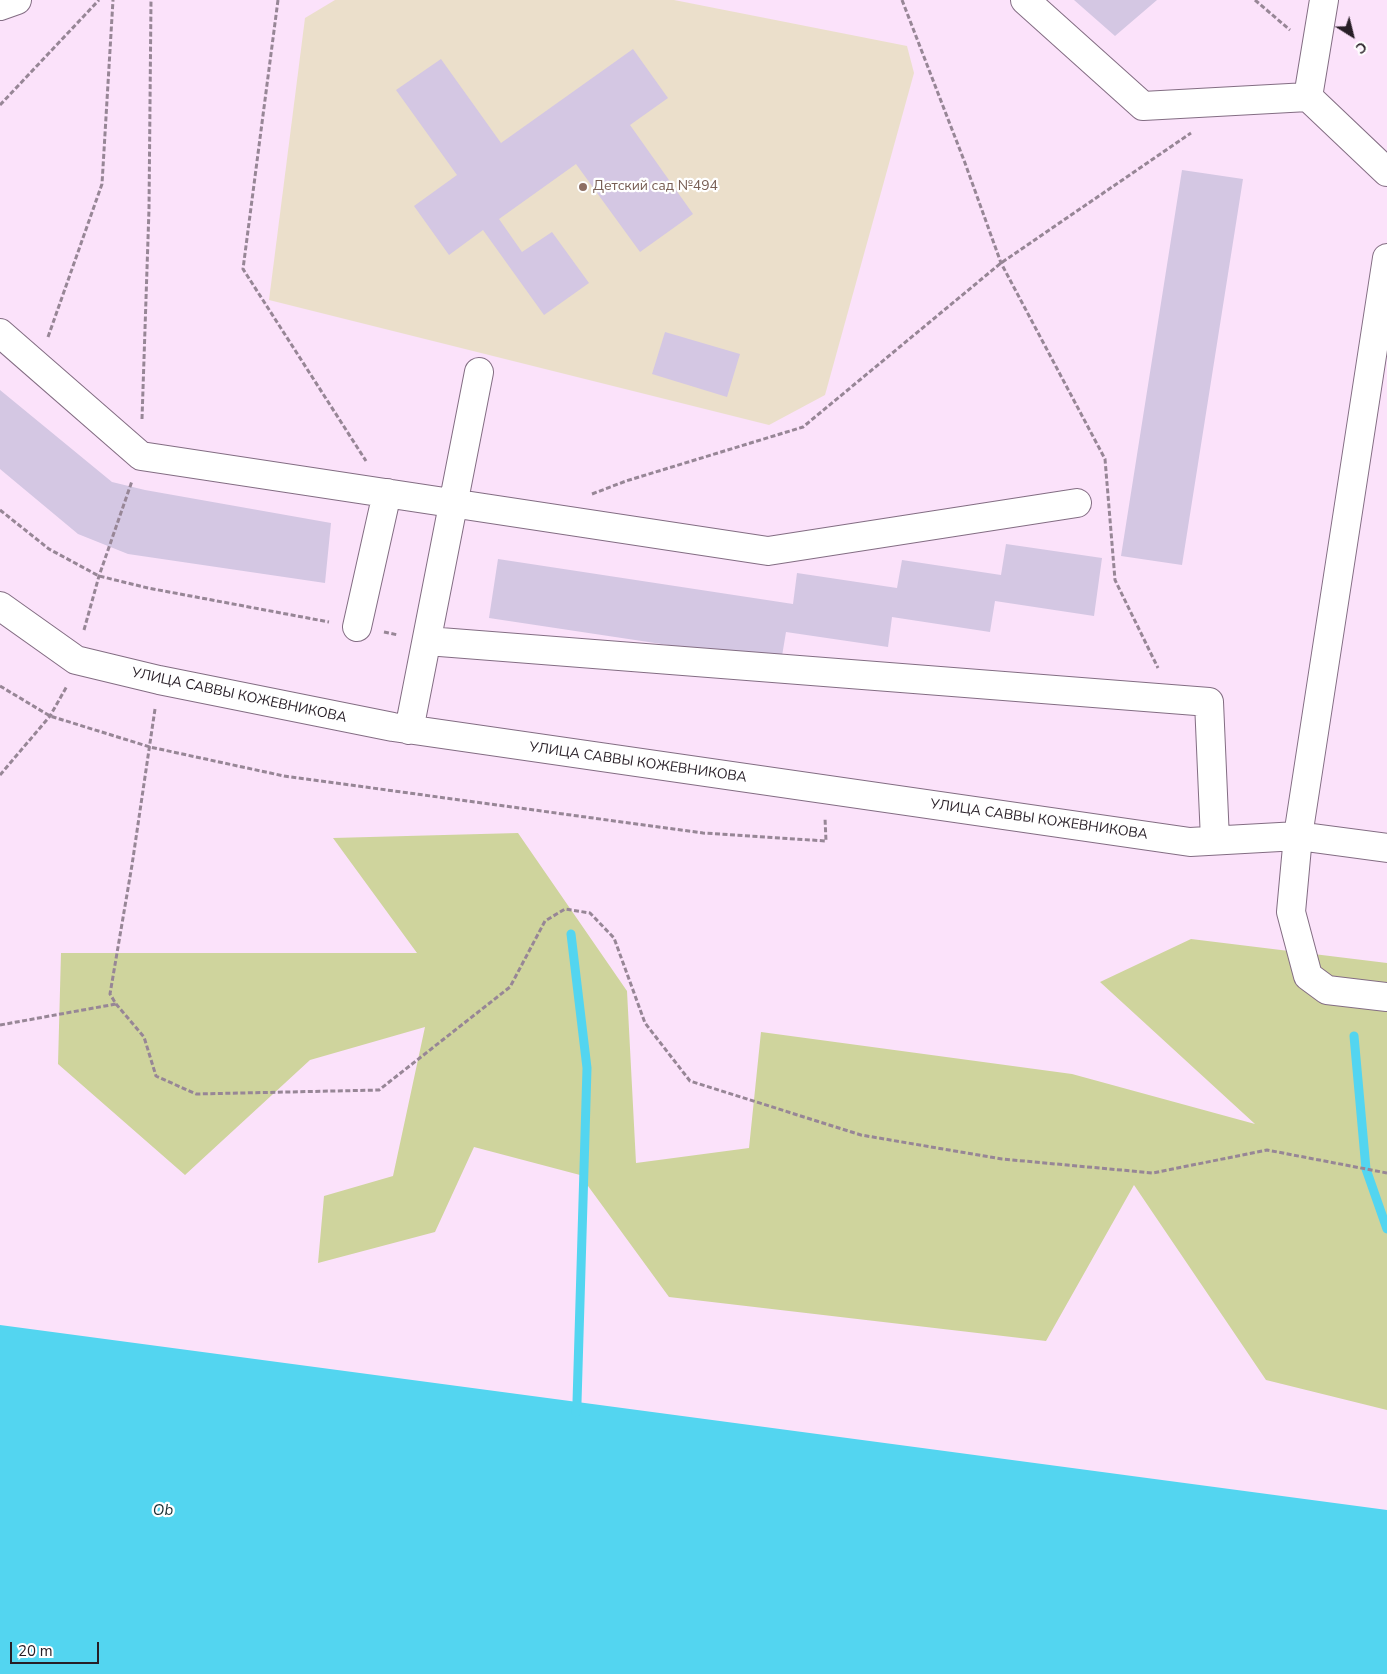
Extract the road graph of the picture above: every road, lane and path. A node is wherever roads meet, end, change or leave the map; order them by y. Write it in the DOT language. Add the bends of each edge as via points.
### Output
graph roads {
  1 [pos="17,0"];
  2 [pos="99,0"];
  3 [pos="113,0"];
  4 [pos="151,0"];
  5 [pos="278,0"];
  6 [pos="902,0"];
  7 [pos="1025,0"];
  8 [pos="1255,0"];
  9 [pos="1324,0"];
  10 [pos="0,6"];
  11 [pos="1315,52"];
  12 [pos="1308,97"];
  13 [pos="0,105"];
  14 [pos="1198,129"];
  15 [pos="1387,172"];
  16 [pos="1387,258"];
  17 [pos="1001,263"];
  18 [pos="0,332"];
  19 [pos="38,366"];
  20 [pos="479,372"];
  21 [pos="141,456"];
  22 [pos="387,493"];
  23 [pos="583,497"];
  24 [pos="1077,502"];
  25 [pos="454,504"];
  26 [pos="0,510"];
  27 [pos="99,576"];
  28 [pos="0,606"];
  29 [pos="357,627"];
  30 [pos="426,640"];
  31 [pos="76,660"];
  32 [pos="159,680"];
  33 [pos="0,686"];
  34 [pos="1173,700"];
  35 [pos="50,716"];
  36 [pos="409,730"];
  37 [pos="150,747"];
  38 [pos="0,774"];
  39 [pos="824,789"];
  40 [pos="1298,836"];
  41 [pos="1215,840"];
  42 [pos="1387,848"];
  43 [pos="1387,997"];
  44 [pos="116,1004"];
  45 [pos="0,1025"];
  46 [pos="1387,1173"];
  1 -- 10 [label="street"];
  2 -- 13 [label="path"];
  3 -- 19 [label="path" via="102,184"];
  4 -- 21 [label="path" via="149,209"];
  5 -- 22 [label="path" via="243,269"];
  6 -- 17 [label="path"];
  7 -- 12 [label="street" via="1143,106"];
  8 -- 11 [label="path"];
  9 -- 11 [label="street"];
  11 -- 12 [label="street"];
  12 -- 15 [label="street"];
  14 -- 17 [label="path"];
  16 -- 40 [label="street"];
  17 -- 23 [label="path" via="803,427"];
  17 -- 34 [label="path" via="1105,459 1115,580"];
  18 -- 19 [label="street"];
  19 -- 21 [label="street"];
  20 -- 25 [label="street"];
  21 -- 22 [label="street"];
  21 -- 27 [label="path"];
  22 -- 25 [label="street"];
  22 -- 29 [label="street"];
  24 -- 25 [label="street" via="768,551"];
  25 -- 30 [label="street"];
  26 -- 27 [label="path" via="49,549"];
  27 -- 29 [label="path"];
  27 -- 31 [label="path"];
  28 -- 31 [label="street, УЛИЦА САВВЫ КОЖЕВНИКОВА"];
  29 -- 30 [label="path"];
  30 -- 34 [label="street"];
  30 -- 36 [label="street"];
  31 -- 32 [label="street, УЛИЦА САВВЫ КОЖЕВНИКОВА"];
  31 -- 35 [label="path" via="65,691"];
  32 -- 36 [label="street, УЛИЦА САВВЫ КОЖЕВНИКОВА"];
  32 -- 37 [label="path"];
  33 -- 35 [label="path"];
  34 -- 41 [label="street" via="1209,702"];
  35 -- 37 [label="path"];
  35 -- 38 [label="path"];
  36 -- 39 [label="street, УЛИЦА САВВЫ КОЖЕВНИКОВА"];
  37 -- 39 [label="path" via="284,776 703,833 826,841"];
  37 -- 44 [label="path" via="110,994"];
  39 -- 41 [label="street, УЛИЦА САВВЫ КОЖЕВНИКОВА" via="1190,842"];
  40 -- 41 [label="street, УЛИЦА САВВЫ КОЖЕВНИКОВА"];
  40 -- 42 [label="street, УЛИЦА САВВЫ КОЖЕВНИКОВА"];
  40 -- 43 [label="street" via="1291,912 1308,976 1327,990"];
  44 -- 45 [label="path"];
  44 -- 46 [label="path" via="144,1037 156,1076 196,1094 379,1090 510,987 545,921 565,909 590,913 614,938 645,1023 690,1081 862,1135 1002,1159 1153,1173 1267,1150"];
}
